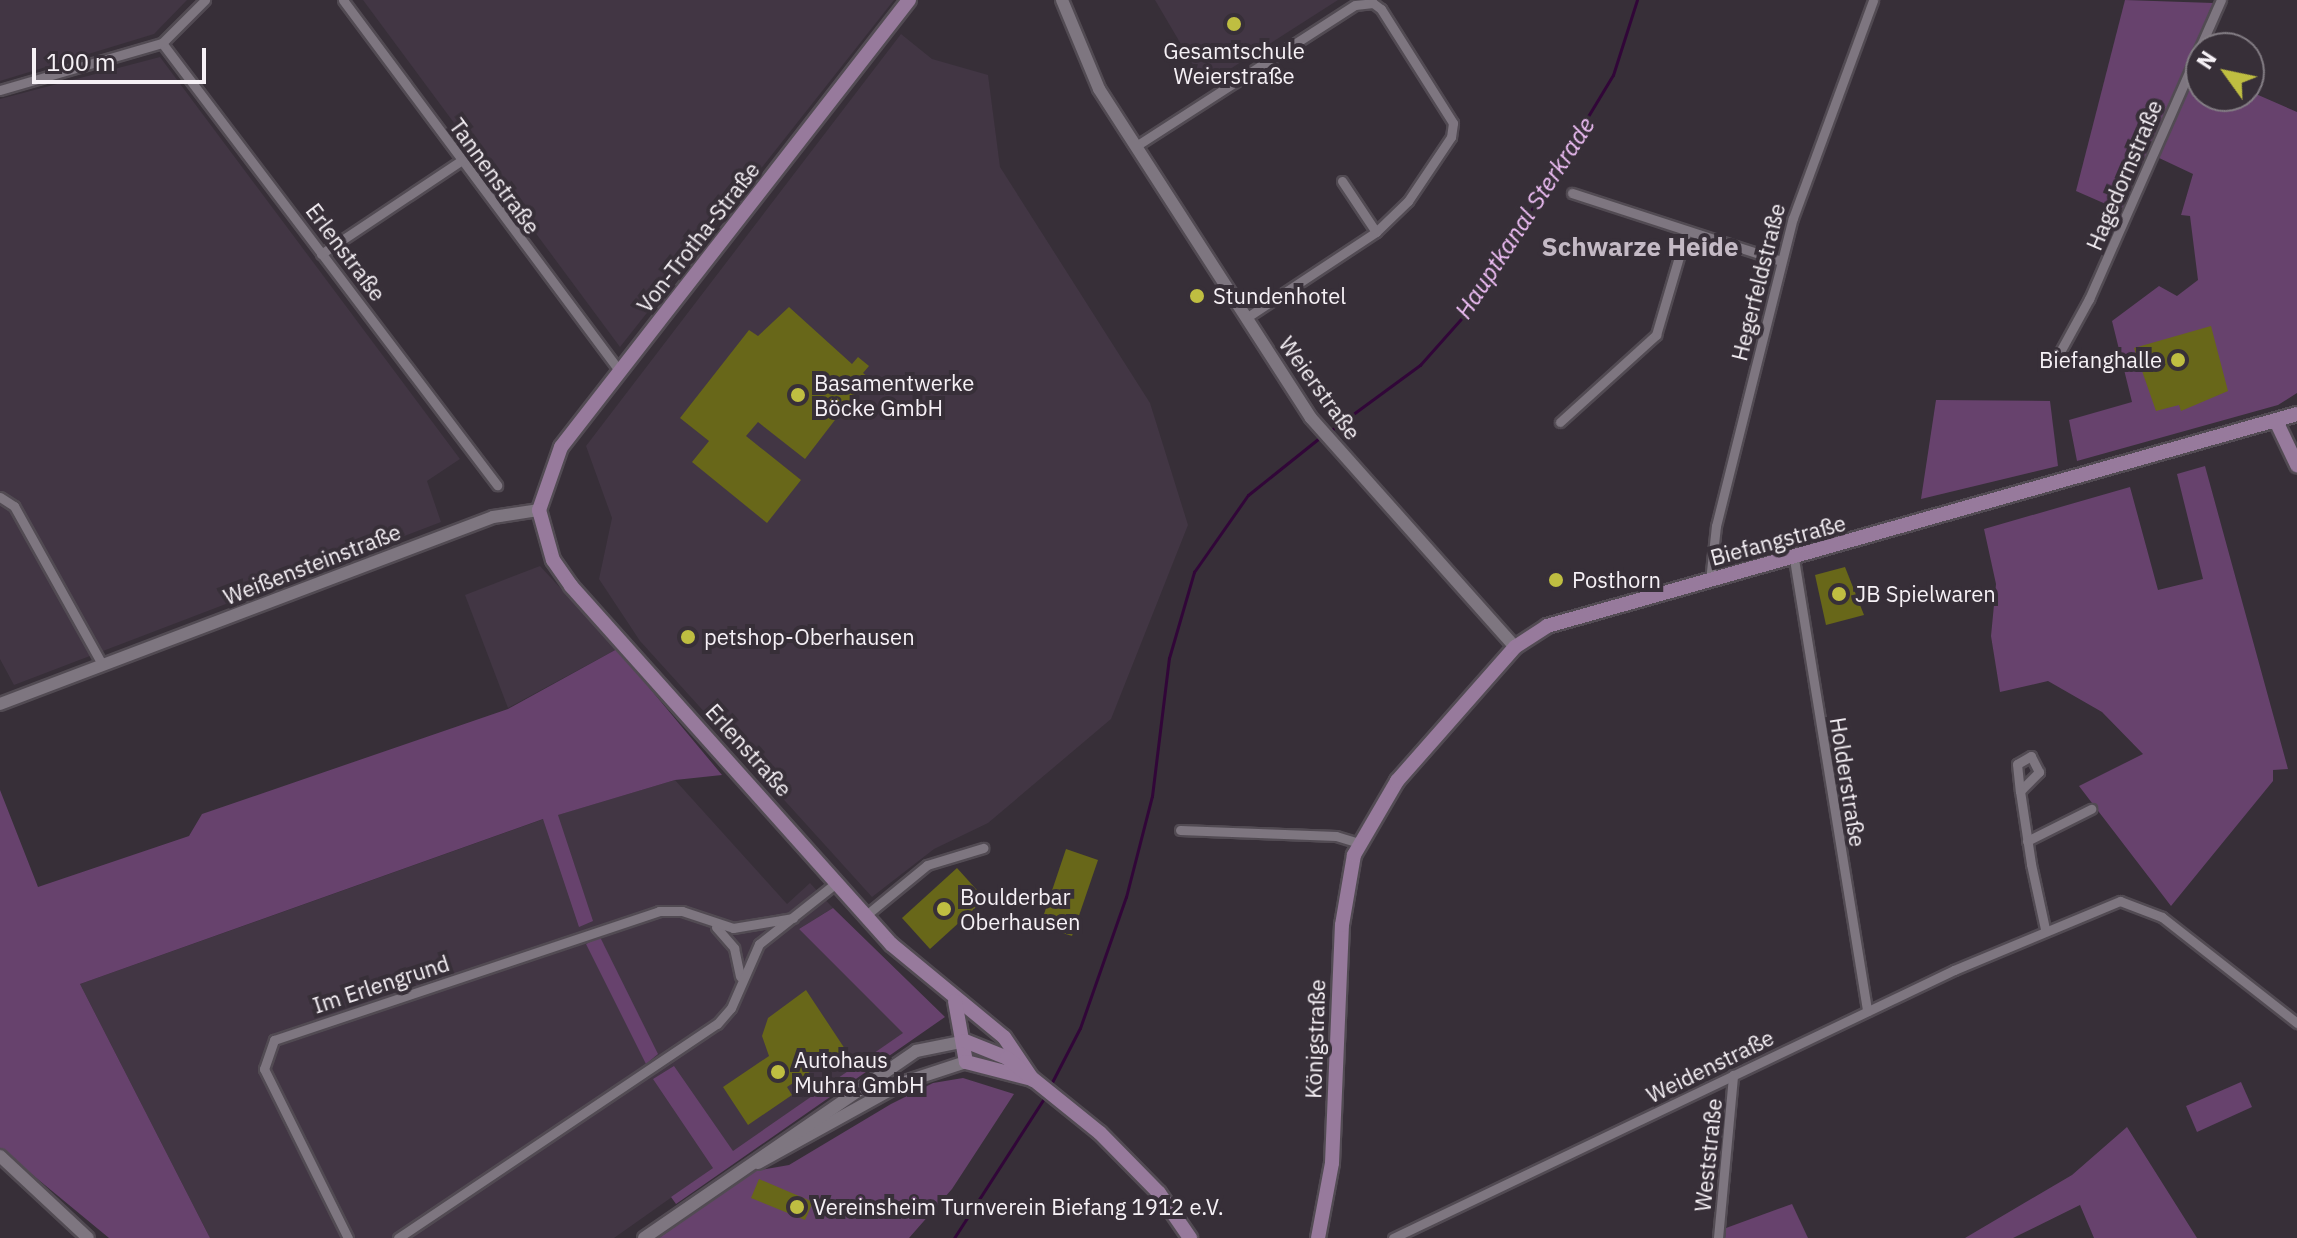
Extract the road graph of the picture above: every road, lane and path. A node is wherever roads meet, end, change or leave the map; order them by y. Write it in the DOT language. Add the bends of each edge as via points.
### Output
graph roads {
  1 [pos="205,0"];
  2 [pos="343,0"];
  3 [pos="909,0"];
  4 [pos="1062,0"];
  5 [pos="1873,0"];
  6 [pos="2221,0"];
  7 [pos="162,43"];
  8 [pos="0,90"];
  9 [pos="1136,146"];
  10 [pos="462,160"];
  11 [pos="1342,181"];
  12 [pos="1572,193"];
  13 [pos="1376,232"];
  14 [pos="1686,233"];
  15 [pos="321,254"];
  16 [pos="1781,261"];
  17 [pos="1246,318"];
  18 [pos="2055,361"];
  19 [pos="620,372"];
  20 [pos="2297,414"];
  21 [pos="1560,422"];
  22 [pos="2277,423"];
  23 [pos="2297,465"];
  24 [pos="497,485"];
  25 [pos="0,497"];
  26 [pos="539,510"];
  27 [pos="1794,559"];
  28 [pos="1710,581"];
  29 [pos="1515,647"];
  30 [pos="102,664"];
  31 [pos="0,704"];
  32 [pos="2020,791"];
  33 [pos="2091,809"];
  34 [pos="1180,830"];
  35 [pos="2027,841"];
  36 [pos="1359,843"];
  37 [pos="983,848"];
  38 [pos="836,883"];
  39 [pos="865,916"];
  40 [pos="793,918"];
  41 [pos="709,922"];
  42 [pos="2045,929"];
  43 [pos="741,980"];
  44 [pos="955,1001"];
  45 [pos="1867,1011"];
  46 [pos="2297,1023"];
  47 [pos="965,1041"];
  48 [pos="966,1062"];
  49 [pos="1733,1075"];
  50 [pos="1033,1080"];
  51 [pos="0,1156"];
  52 [pos="727,1179"];
  53 [pos="88,1238"];
  54 [pos="348,1238"];
  55 [pos="398,1238"];
  56 [pos="644,1238"];
  57 [pos="1190,1238"];
  58 [pos="1318,1238"];
  59 [pos="1393,1238"];
  60 [pos="1718,1238"];
  1 -- 7 [label="street"];
  2 -- 10 [label="street, Tannenstraße"];
  3 -- 19 [label="main road, Von-Trotha-Straße"];
  4 -- 9 [label="street, Weierstraße" via="1099,89"];
  5 -- 16 [label="street, Hegerfeldstraße" via="1806,174"];
  6 -- 18 [label="street, Hagedornstraße" via="2089,299"];
  7 -- 8 [label="street"];
  7 -- 15 [label="street, Erlenstraße"];
  9 -- 13 [label="street" via="1355,5 1373,3 1453,123 1448,143 1408,201"];
  9 -- 17 [label="street, Weierstraße"];
  10 -- 15 [label="street"];
  10 -- 19 [label="street, Tannenstraße"];
  11 -- 13 [label="street"];
  12 -- 14 [label="street"];
  13 -- 17 [label="street"];
  14 -- 16 [label="street"];
  14 -- 21 [label="street" via="1656,335"];
  15 -- 24 [label="street, Erlenstraße"];
  16 -- 28 [label="street, Hegerfeldstraße" via="1716,526"];
  17 -- 29 [label="street, Weierstraße" via="1311,418"];
  19 -- 26 [label="main road, Von-Trotha-Straße" via="556,455"];
  20 -- 22 [label="main road, Biefangstraße"];
  22 -- 23 [label="main road"];
  22 -- 27 [label="main road, Biefangstraße"];
  25 -- 30 [label="street" via="14,506"];
  26 -- 30 [label="street, Weißensteinstraße" via="493,517"];
  26 -- 38 [label="main road, Erlenstraße" via="553,560 571,586"];
  27 -- 28 [label="main road, Biefangstraße"];
  27 -- 45 [label="street, Holderstraße"];
  28 -- 29 [label="main road, Biefangstraße" via="1547,626"];
  29 -- 36 [label="main road, Biefangstraße" via="1397,781"];
  30 -- 31 [label="street, Weißensteinstraße"];
  32 -- 35 [label="street"];
  33 -- 35 [label="street"];
  34 -- 36 [label="street" via="1336,836"];
  35 -- 42 [label="street"];
  36 -- 58 [label="main road, Königstraße" via="1343,912 1332,1163"];
  37 -- 39 [label="street" via="927,865"];
  38 -- 39 [label="main road, Erlenstraße"];
  38 -- 40 [label="street, Im Erlengrund"];
  39 -- 44 [label="main road, Erlenstraße"];
  40 -- 41 [label="street, Im Erlengrund" via="745,929"];
  40 -- 43 [label="street, Im Erlengrund" via="759,944"];
  41 -- 43 [label="street" via="734,948"];
  41 -- 54 [label="street, Im Erlengrund" via="675,910 643,915 274,1040 264,1069"];
  42 -- 45 [label="street, Weidenstraße"];
  42 -- 46 [label="street, Weidenstraße" via="2131,900"];
  43 -- 55 [label="street, Im Erlengrund" via="731,1008 717,1024"];
  44 -- 47 [label="main road"];
  44 -- 50 [label="main road, Erlenstraße" via="1004,1037"];
  45 -- 49 [label="street, Weidenstraße"];
  47 -- 48 [label="main road"];
  47 -- 50 [label="main road, Erlenstraße" via="1007,1058"];
  47 -- 52 [label="street" via="916,1051"];
  48 -- 50 [label="main road, Erlenstraße"];
  48 -- 52 [label="street" via="905,1082"];
  49 -- 59 [label="street, Weidenstraße"];
  49 -- 60 [label="street, Weststraße"];
  50 -- 57 [label="main road, Erlenstraße" via="1128,1159"];
  51 -- 53 [label="street"];
  52 -- 56 [label="street"];
}
